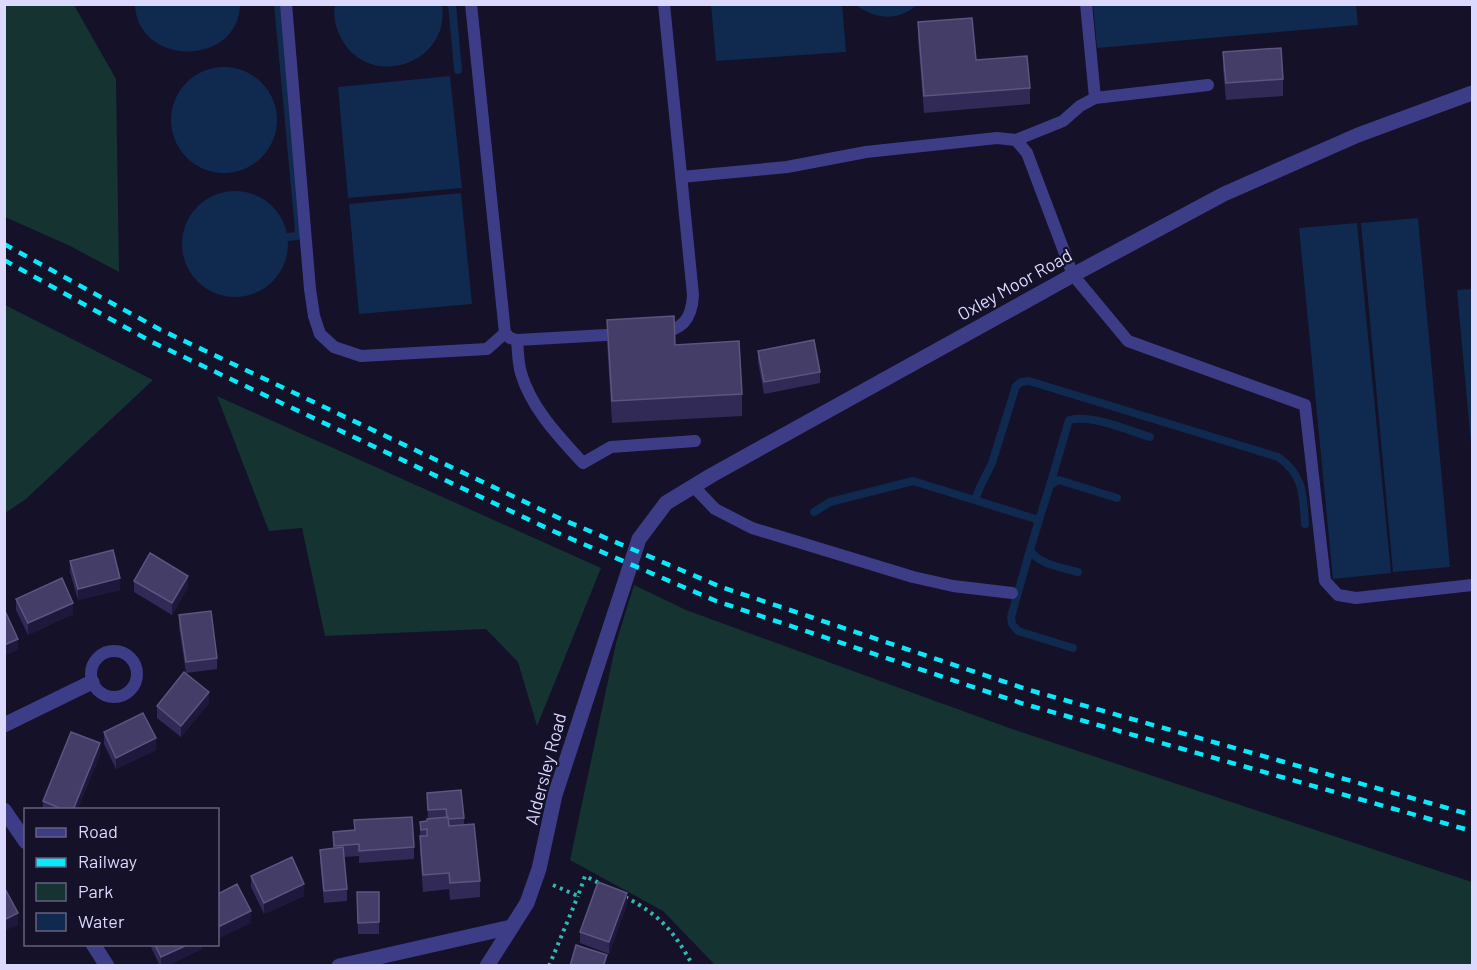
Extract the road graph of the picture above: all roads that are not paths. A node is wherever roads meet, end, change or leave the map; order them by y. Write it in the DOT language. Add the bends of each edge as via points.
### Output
graph roads {
  1 [pos="286,4"];
  2 [pos="471,4"];
  3 [pos="664,4"];
  4 [pos="1086,4"];
  5 [pos="1208,85"];
  6 [pos="1473,93"];
  7 [pos="1095,98"];
  8 [pos="1016,140"];
  9 [pos="681,177"];
  10 [pos="1073,274"];
  11 [pos="505,333"];
  12 [pos="517,340"];
  13 [pos="695,441"];
  14 [pos="693,486"];
  15 [pos="626,576"];
  16 [pos="1473,585"];
  17 [pos="1012,593"];
  18 [pos="92,682"];
  19 [pos="4,725"];
  20 [pos="4,810"];
  21 [pos="24,839"];
  22 [pos="511,927"];
  23 [pos="94,946"];
  24 [pos="379,962"];
  25 [pos="107,966"];
  26 [pos="339,966"];
  27 [pos="487,966"];
  1 -- 11 [label="lane" via="310,289 321,334 334,347 361,356 487,349"];
  2 -- 11 [label="lane"];
  3 -- 9 [label="lane"];
  4 -- 7 [label="lane"];
  5 -- 7 [label="lane"];
  6 -- 10 [label="street, Oxley Moor Road" via="1358,135 1224,194"];
  7 -- 8 [label="lane" via="1063,121"];
  8 -- 9 [label="lane" via="997,138 888,150 787,167"];
  8 -- 10 [label="lane" via="1027,153"];
  9 -- 12 [label="lane" via="693,295 689,319 667,332"];
  10 -- 14 [label="street, Oxley Moor Road"];
  10 -- 16 [label="lane" via="1128,341 1305,405 1325,581 1338,594 1356,598"];
  11 -- 12 [label="lane"];
  12 -- 13 [label="lane" via="526,387 552,428 583,463 611,447"];
  14 -- 15 [label="street, Oxley Moor Road" via="666,503 648,524"];
  14 -- 17 [label="lane" via="715,509 752,528 913,577"];
  15 -- 22 [label="street, Aldersley Road" via="555,795 536,877 527,903"];
  18 -- 19 [label="street"];
  20 -- 21 [label="street"];
  22 -- 24 [label="street"];
  22 -- 27 [label="street, Aldersley Road"];
  23 -- 25 [label="street"];
  24 -- 26 [label="street"];
}
